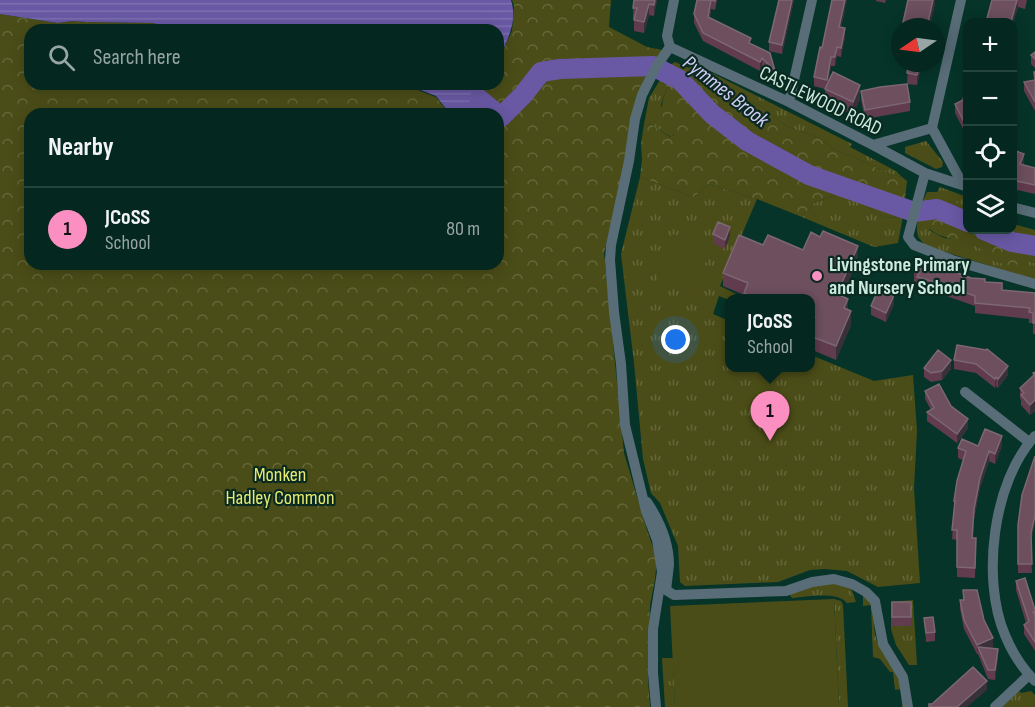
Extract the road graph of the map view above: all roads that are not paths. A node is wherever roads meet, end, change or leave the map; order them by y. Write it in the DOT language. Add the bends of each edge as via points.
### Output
graph roads {
  1 [pos="674,0"];
  2 [pos="812,0"];
  3 [pos="961,0"];
  4 [pos="668,42"];
  5 [pos="789,102"];
  6 [pos="932,128"];
  7 [pos="873,145"];
  8 [pos="925,173"];
  9 [pos="963,182"];
  10 [pos="963,185"];
  11 [pos="1017,208"];
  12 [pos="1035,213"];
  13 [pos="1035,284"];
  14 [pos="965,392"];
  15 [pos="1032,439"];
  16 [pos="641,491"];
  17 [pos="1032,678"];
  18 [pos="656,707"];
  19 [pos="908,707"];
  20 [pos="995,707"];
  1 -- 4 [label="street"];
  2 -- 5 [label="street"];
  3 -- 6 [label="street"];
  4 -- 5 [label="street, CASTLEWOOD ROAD"];
  4 -- 16 [label="street" via="642,95 635,119 610,260 626,425"];
  5 -- 7 [label="street, CASTLEWOOD ROAD"];
  6 -- 7 [label="street"];
  6 -- 9 [label="street"];
  7 -- 8 [label="street, CASTLEWOOD ROAD"];
  8 -- 10 [label="street, CASTLEWOOD ROAD"];
  8 -- 13 [label="street" via="908,237 914,245"];
  11 -- 12 [label="street"];
  14 -- 15 [label="street"];
  15 -- 17 [label="street" via="1015,464 1001,501 993,564 994,590 1004,634"];
  16 -- 18 [label="street" via="657,540 662,572 653,629"];
  16 -- 19 [label="street" via="655,513 667,545 666,590 674,595 786,591 834,579 866,592 875,601 883,644 903,677"];
  17 -- 20 [label="street"];
}
